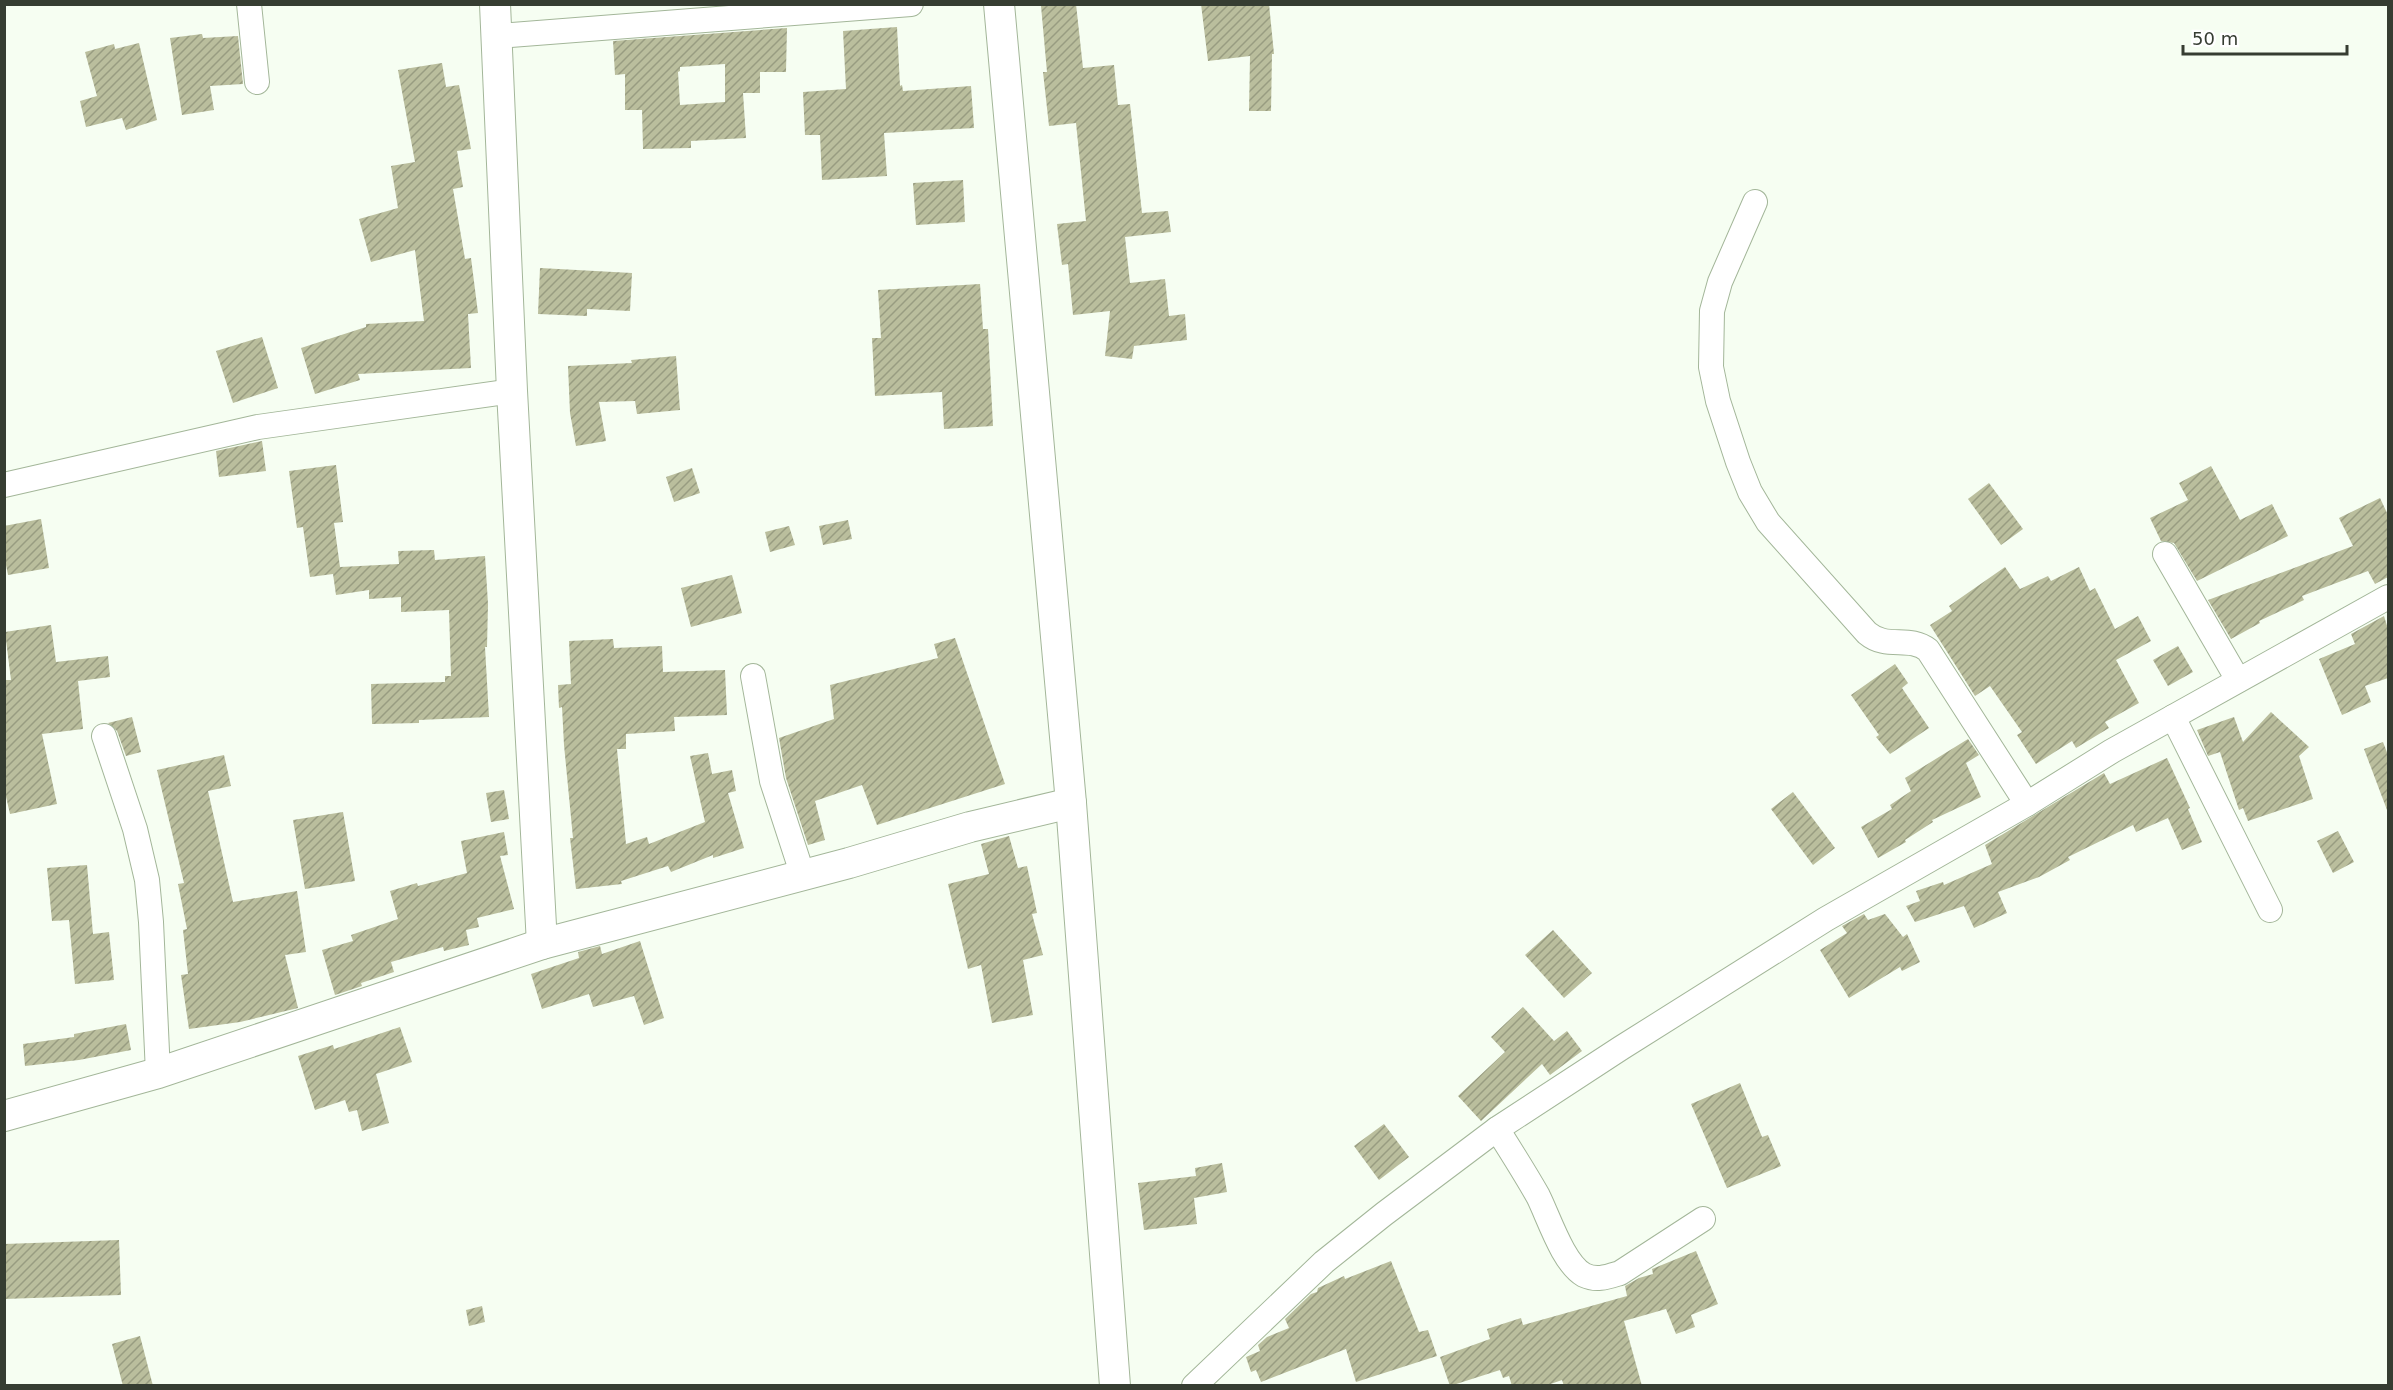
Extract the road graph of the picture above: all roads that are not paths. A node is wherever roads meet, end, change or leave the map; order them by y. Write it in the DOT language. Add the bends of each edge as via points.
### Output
graph roads {
  1 [pos="249,4"];
  2 [pos="495,4"];
  3 [pos="911,4"];
  4 [pos="999,4"];
  5 [pos="498,36"];
  6 [pos="257,82"];
  7 [pos="1755,202"];
  8 [pos="512,391"];
  9 [pos="4,485"];
  10 [pos="2165,554"];
  11 [pos="2388,597"];
  12 [pos="753,676"];
  13 [pos="2238,680"];
  14 [pos="2173,717"];
  15 [pos="104,736"];
  16 [pos="1071,803"];
  17 [pos="2027,804"];
  18 [pos="802,876"];
  19 [pos="2270,910"];
  20 [pos="542,944"];
  21 [pos="158,1073"];
  22 [pos="4,1116"];
  23 [pos="1497,1129"];
  24 [pos="1703,1220"];
  25 [pos="1115,1386"];
  26 [pos="1194,1386"];
  1 -- 6 [label="street"];
  2 -- 5 [label="street"];
  3 -- 5 [label="street"];
  4 -- 16 [label="street"];
  5 -- 8 [label="street"];
  7 -- 17 [label="street" via="1720,282 1712,312 1711,367 1718,401 1750,492 1768,522 1867,633 1883,642 1913,642 1928,650"];
  8 -- 9 [label="street" via="258,427"];
  8 -- 20 [label="street"];
  10 -- 13 [label="street"];
  11 -- 13 [label="street"];
  12 -- 18 [label="street" via="772,781"];
  13 -- 14 [label="street"];
  14 -- 17 [label="street"];
  14 -- 19 [label="street"];
  15 -- 21 [label="street" via="135,829 147,880"];
  16 -- 18 [label="street" via="970,827"];
  16 -- 25 [label="street"];
  17 -- 23 [label="street" via="1826,920"];
  18 -- 20 [label="street"];
  20 -- 21 [label="street"];
  21 -- 22 [label="street"];
  23 -- 24 [label="street" via="1537,1195 1567,1256 1583,1274 1606,1278 1620,1273"];
  23 -- 26 [label="street" via="1324,1262"];
}
